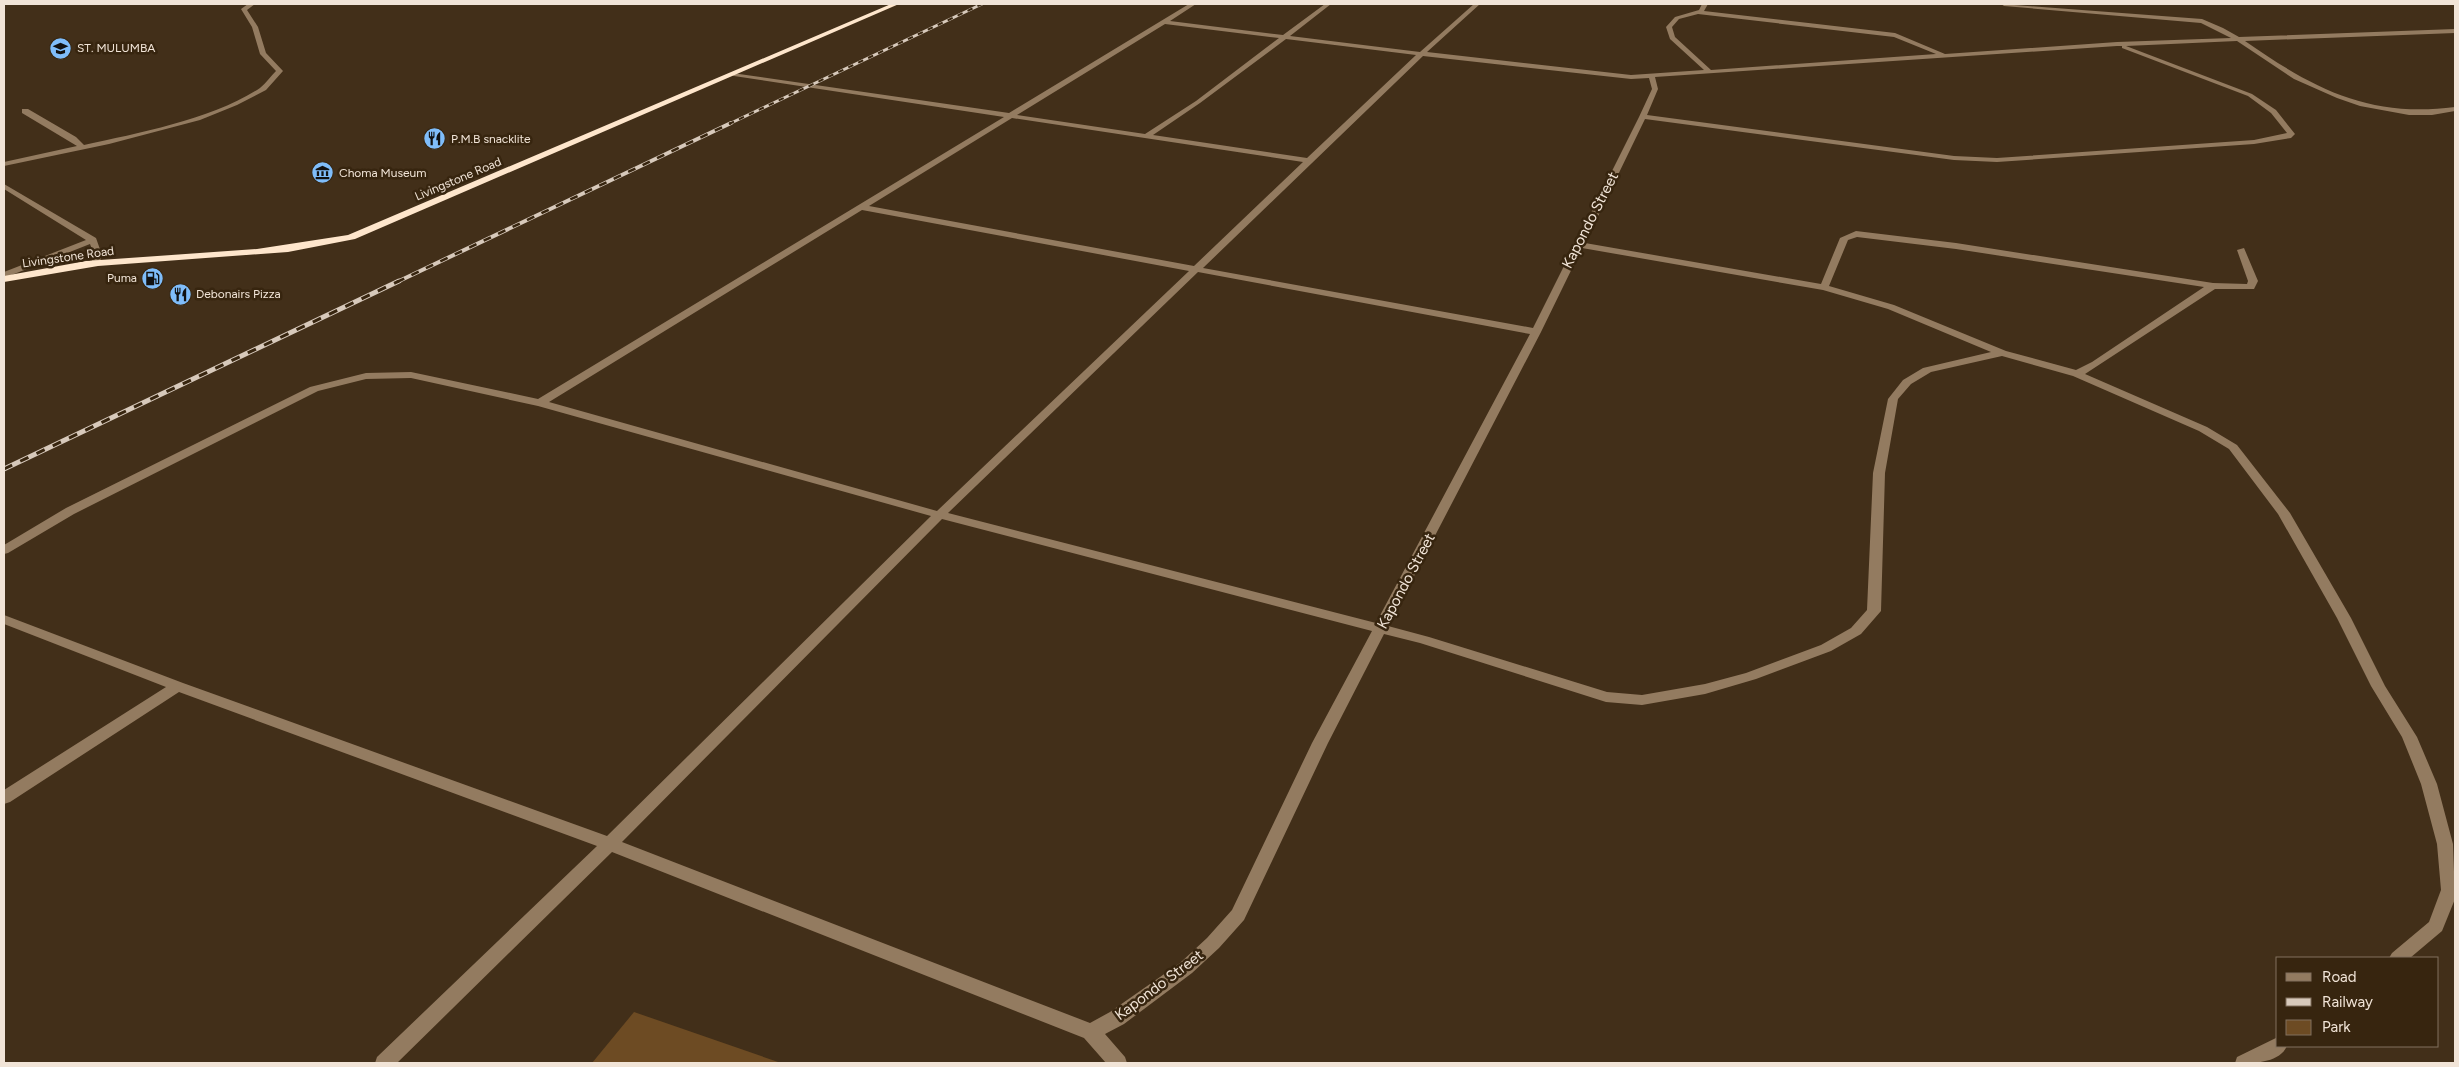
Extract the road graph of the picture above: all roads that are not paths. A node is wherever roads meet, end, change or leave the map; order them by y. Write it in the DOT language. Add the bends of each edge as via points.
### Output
graph roads {
  1 [pos="252,4"];
  2 [pos="896,4"];
  3 [pos="1194,4"];
  4 [pos="1328,4"];
  5 [pos="1477,4"];
  6 [pos="1705,4"];
  7 [pos="2004,4"];
  8 [pos="2057,6"];
  9 [pos="1698,12"];
  10 [pos="1164,22"];
  11 [pos="2455,31"];
  12 [pos="1283,37"];
  13 [pos="2235,39"];
  14 [pos="2117,44"];
  15 [pos="1421,54"];
  16 [pos="1947,56"];
  17 [pos="1710,72"];
  18 [pos="734,74"];
  19 [pos="1652,77"];
  20 [pos="2455,109"];
  21 [pos="25,111"];
  22 [pos="1011,116"];
  23 [pos="1643,116"];
  24 [pos="1147,136"];
  25 [pos="81,146"];
  26 [pos="1310,161"];
  27 [pos="4,164"];
  28 [pos="4,186"];
  29 [pos="861,207"];
  30 [pos="93,240"];
  31 [pos="1577,244"];
  32 [pos="2241,250"];
  33 [pos="96,263"];
  34 [pos="1195,270"];
  35 [pos="4,275"];
  36 [pos="4,279"];
  37 [pos="2214,286"];
  38 [pos="1824,287"];
  39 [pos="1536,332"];
  40 [pos="2002,353"];
  41 [pos="2077,374"];
  42 [pos="540,403"];
  43 [pos="939,515"];
  44 [pos="4,550"];
  45 [pos="4,619"];
  46 [pos="1382,629"];
  47 [pos="178,686"];
  48 [pos="4,798"];
  49 [pos="610,844"];
  50 [pos="2399,957"];
  51 [pos="1091,1032"];
  52 [pos="2276,1046"];
  53 [pos="384,1063"];
  54 [pos="1118,1063"];
  55 [pos="2244,1063"];
  1 -- 25 [label="street" via="244,9 255,27 263,54 280,71 275,80 245,100 198,119"];
  2 -- 18 [label="highway, Livingstone Road"];
  3 -- 10 [label="street"];
  4 -- 12 [label="street"];
  5 -- 15 [label="street"];
  6 -- 9 [label="street"];
  7 -- 8 [label="street"];
  8 -- 13 [label="street" via="2202,21"];
  9 -- 16 [label="street" via="1895,34"];
  9 -- 17 [label="street" via="1677,18 1669,27 1672,38"];
  10 -- 12 [label="street"];
  10 -- 22 [label="street"];
  11 -- 13 [label="street"];
  12 -- 15 [label="street"];
  12 -- 24 [label="street" via="1198,102"];
  13 -- 14 [label="street"];
  13 -- 20 [label="street" via="2334,96 2413,114"];
  14 -- 16 [label="street"];
  14 -- 23 [label="street" via="2250,94 2280,115 2291,134 2254,142 1998,160 1839,144"];
  15 -- 19 [label="street" via="1611,76"];
  15 -- 26 [label="street"];
  16 -- 17 [label="street"];
  17 -- 19 [label="street"];
  18 -- 22 [label="street"];
  18 -- 33 [label="highway, Livingstone Road" via="351,237 319,246 269,253"];
  19 -- 23 [label="street, Kapondo Street" via="1655,89"];
  21 -- 25 [label="street"];
  22 -- 24 [label="street"];
  22 -- 29 [label="street"];
  23 -- 31 [label="street, Kapondo Street"];
  24 -- 26 [label="street"];
  25 -- 27 [label="street"];
  26 -- 34 [label="street"];
  28 -- 30 [label="street"];
  29 -- 34 [label="street"];
  29 -- 42 [label="street"];
  30 -- 33 [label="street" via="98,255"];
  30 -- 35 [label="street"];
  31 -- 38 [label="street"];
  31 -- 39 [label="street, Kapondo Street"];
  32 -- 37 [label="street" via="2254,286"];
  33 -- 36 [label="highway, Livingstone Road"];
  34 -- 39 [label="street"];
  34 -- 43 [label="street"];
  37 -- 38 [label="street" via="1965,247 1856,234 1844,238"];
  37 -- 41 [label="street"];
  38 -- 40 [label="street" via="1891,308"];
  39 -- 46 [label="street, Kapondo Street"];
  40 -- 41 [label="street"];
  40 -- 46 [label="street" via="1927,370 1907,382 1893,399 1879,473 1874,611 1856,631 1826,648 1751,676 1705,689 1642,700 1606,697"];
  41 -- 50 [label="street" via="2203,429 2232,447 2284,513 2344,618 2378,686 2409,737 2429,784 2445,844 2450,890 2436,926"];
  42 -- 43 [label="street"];
  42 -- 44 [label="street" via="411,375 385,374 338,382 314,389 79,506"];
  43 -- 46 [label="street"];
  43 -- 49 [label="street"];
  45 -- 47 [label="street"];
  46 -- 51 [label="street, Kapondo Street" via="1320,743 1238,915 1186,968 1117,1018"];
  47 -- 48 [label="street"];
  47 -- 49 [label="street"];
  49 -- 51 [label="street"];
  49 -- 53 [label="street"];
  51 -- 54 [label="street"];
  52 -- 55 [label="street"];
}
